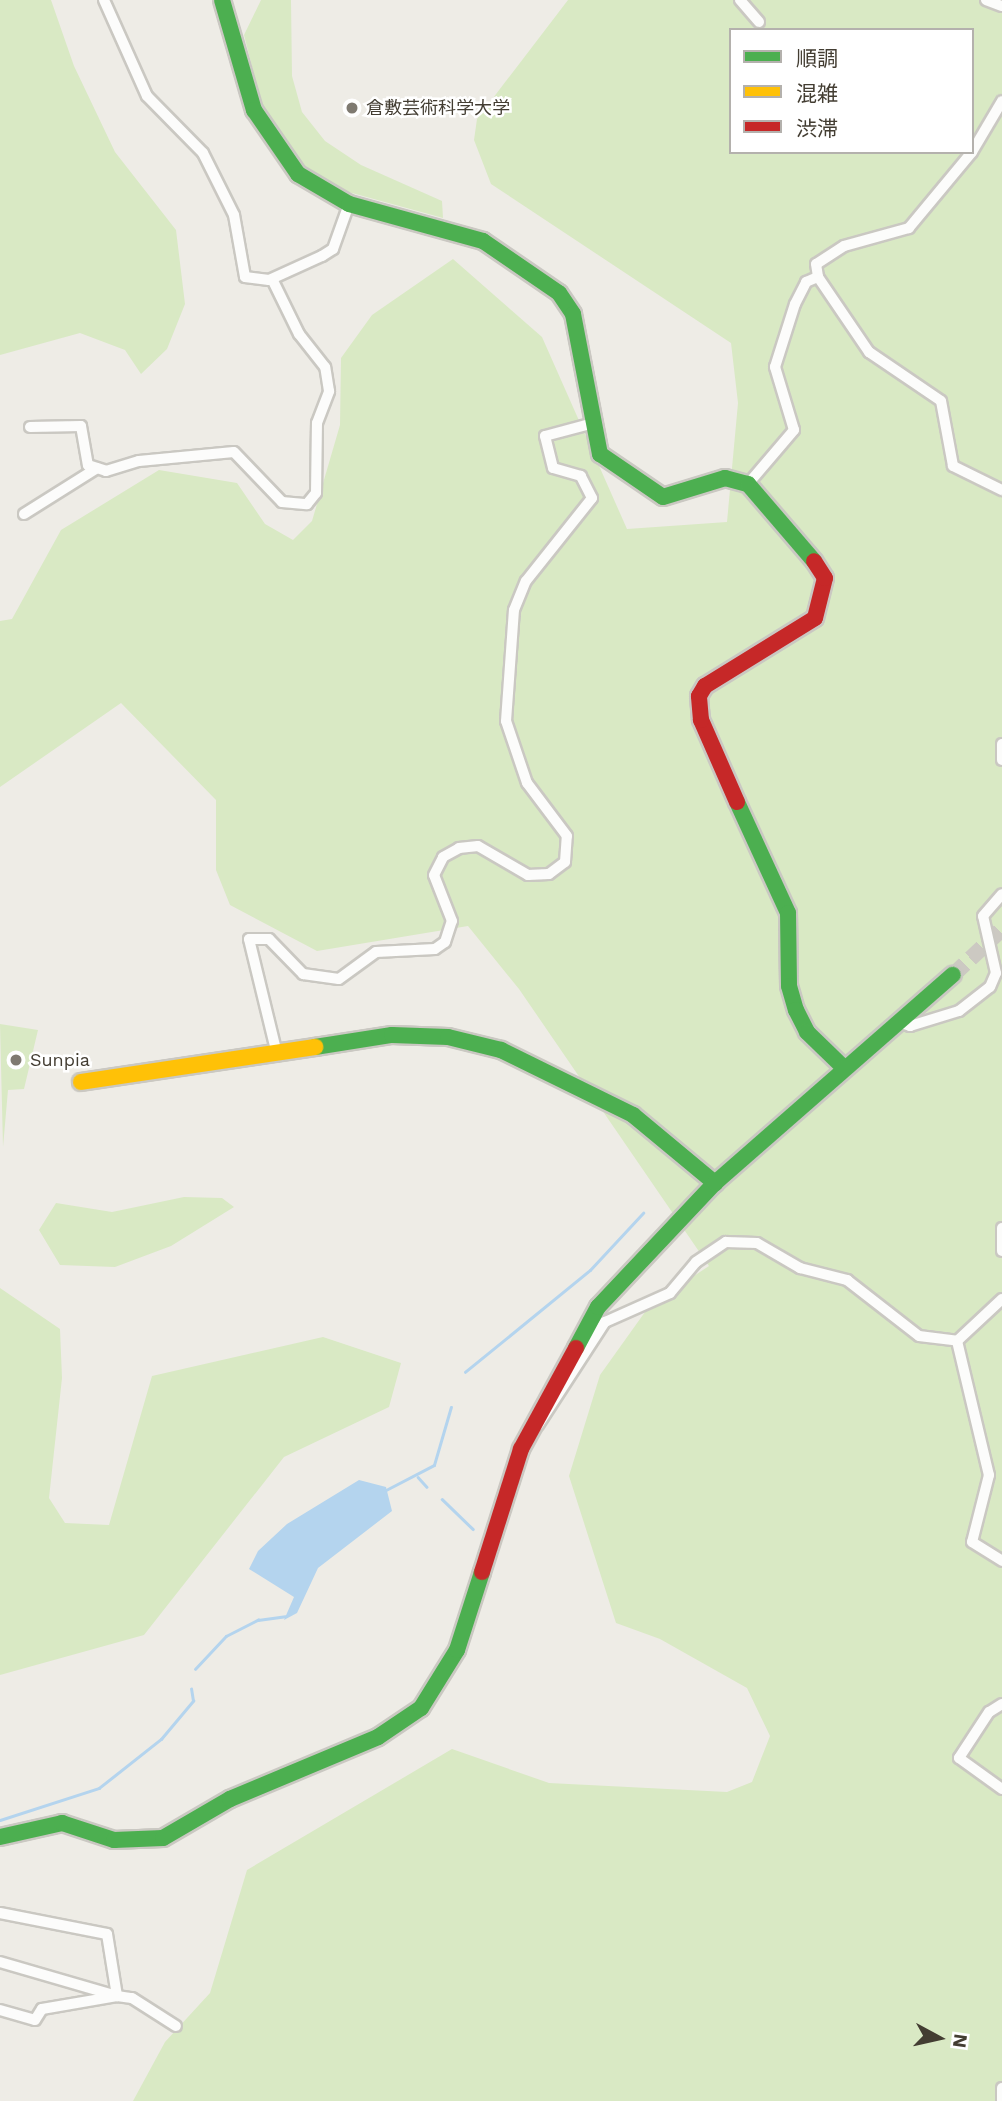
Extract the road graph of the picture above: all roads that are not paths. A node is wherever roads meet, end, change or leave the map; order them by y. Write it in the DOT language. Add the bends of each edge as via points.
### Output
graph roads {
  1 [pos="104,0"];
  2 [pos="222,0"];
  3 [pos="740,0"];
  4 [pos="986,0"];
  5 [pos="1002,6"];
  6 [pos="759,22"];
  7 [pos="1002,101"];
  8 [pos="974,149"];
  9 [pos="970,154"];
  10 [pos="349,204"];
  11 [pos="818,277"];
  12 [pos="272,279"];
  13 [pos="590,424"];
  14 [pos="30,427"];
  15 [pos="97,468"];
  16 [pos="748,484"];
  17 [pos="1002,490"];
  18 [pos="24,514"];
  19 [pos="1002,744"];
  20 [pos="1002,760"];
  21 [pos="1002,894"];
  22 [pos="953,975"];
  23 [pos="898,1022"];
  24 [pos="277,1054"];
  25 [pos="844,1068"];
  26 [pos="81,1082"];
  27 [pos="715,1183"];
  28 [pos="1002,1228"];
  29 [pos="1002,1251"];
  30 [pos="1002,1299"];
  31 [pos="957,1341"];
  32 [pos="527,1436"];
  33 [pos="1002,1561"];
  34 [pos="1002,1704"];
  35 [pos="1002,1789"];
  36 [pos="0,1837"];
  37 [pos="0,1913"];
  38 [pos="0,1962"];
  39 [pos="117,1996"];
  40 [pos="0,2010"];
  41 [pos="176,2026"];
  42 [pos="1002,2088"];
  43 [pos="1002,2101"];
  1 -- 12 [label="street" via="147,96 203,153 234,215 245,276"];
  2 -- 10 [label="street" via="265,132 299,174"];
  3 -- 6 [label="street"];
  4 -- 5 [label="street"];
  7 -- 8 [label="street"];
  9 -- 11 [label="street" via="909,228 844,246 817,264"];
  10 -- 12 [label="street" via="332,249"];
  10 -- 13 [label="street" via="483,240 559,293 573,314"];
  11 -- 16 [label="street" via="806,282 795,304 775,367 794,430"];
  11 -- 17 [label="street" via="869,352 941,401 953,466"];
  12 -- 15 [label="street" via="299,334 326,367 329,391 317,422 316,493 307,504 282,502 234,452"];
  13 -- 16 [label="street" via="600,454 639,486 663,497 725,478"];
  13 -- 24 [label="street" via="545,436 553,468 581,476 592,498 526,581 514,610 506,721 527,783 567,836 565,862 549,874 528,875 478,846 459,848 443,857 435,875 452,921 445,942 435,949 376,953 339,979 303,974 270,939 249,939"];
  14 -- 15 [label="street" via="81,426 88,465"];
  15 -- 18 [label="street"];
  16 -- 25 [label="street" via="796,533 825,578 824,601 798,633 705,686 701,720 729,774 746,833 788,914 789,986 796,1010 807,1032"];
  19 -- 20 [label="street"];
  21 -- 23 [label="street" via="983,916 996,973 990,986 959,1011 910,1026"];
  22 -- 23 [label="street"];
  23 -- 25 [label="street"];
  24 -- 26 [label="street"];
  24 -- 27 [label="street" via="392,1035 476,1043 633,1115"];
  25 -- 27 [label="street"];
  27 -- 32 [label="street" via="598,1307"];
  28 -- 29 [label="street"];
  30 -- 31 [label="street"];
  31 -- 32 [label="street" via="919,1336 847,1280 800,1268 757,1243 726,1242 696,1262 670,1293 605,1322 587,1342 554,1410"];
  31 -- 33 [label="street" via="989,1475 972,1542"];
  32 -- 36 [label="street" via="492,1524 457,1650 435,1692 399,1725 147,1843 114,1840 62,1823"];
  34 -- 35 [label="street" via="989,1712 959,1758"];
  37 -- 39 [label="street" via="107,1934"];
  38 -- 39 [label="street"];
  39 -- 40 [label="street" via="42,2009 35,2020"];
  39 -- 41 [label="street" via="132,1998"];
  42 -- 43 [label="street"];
}
